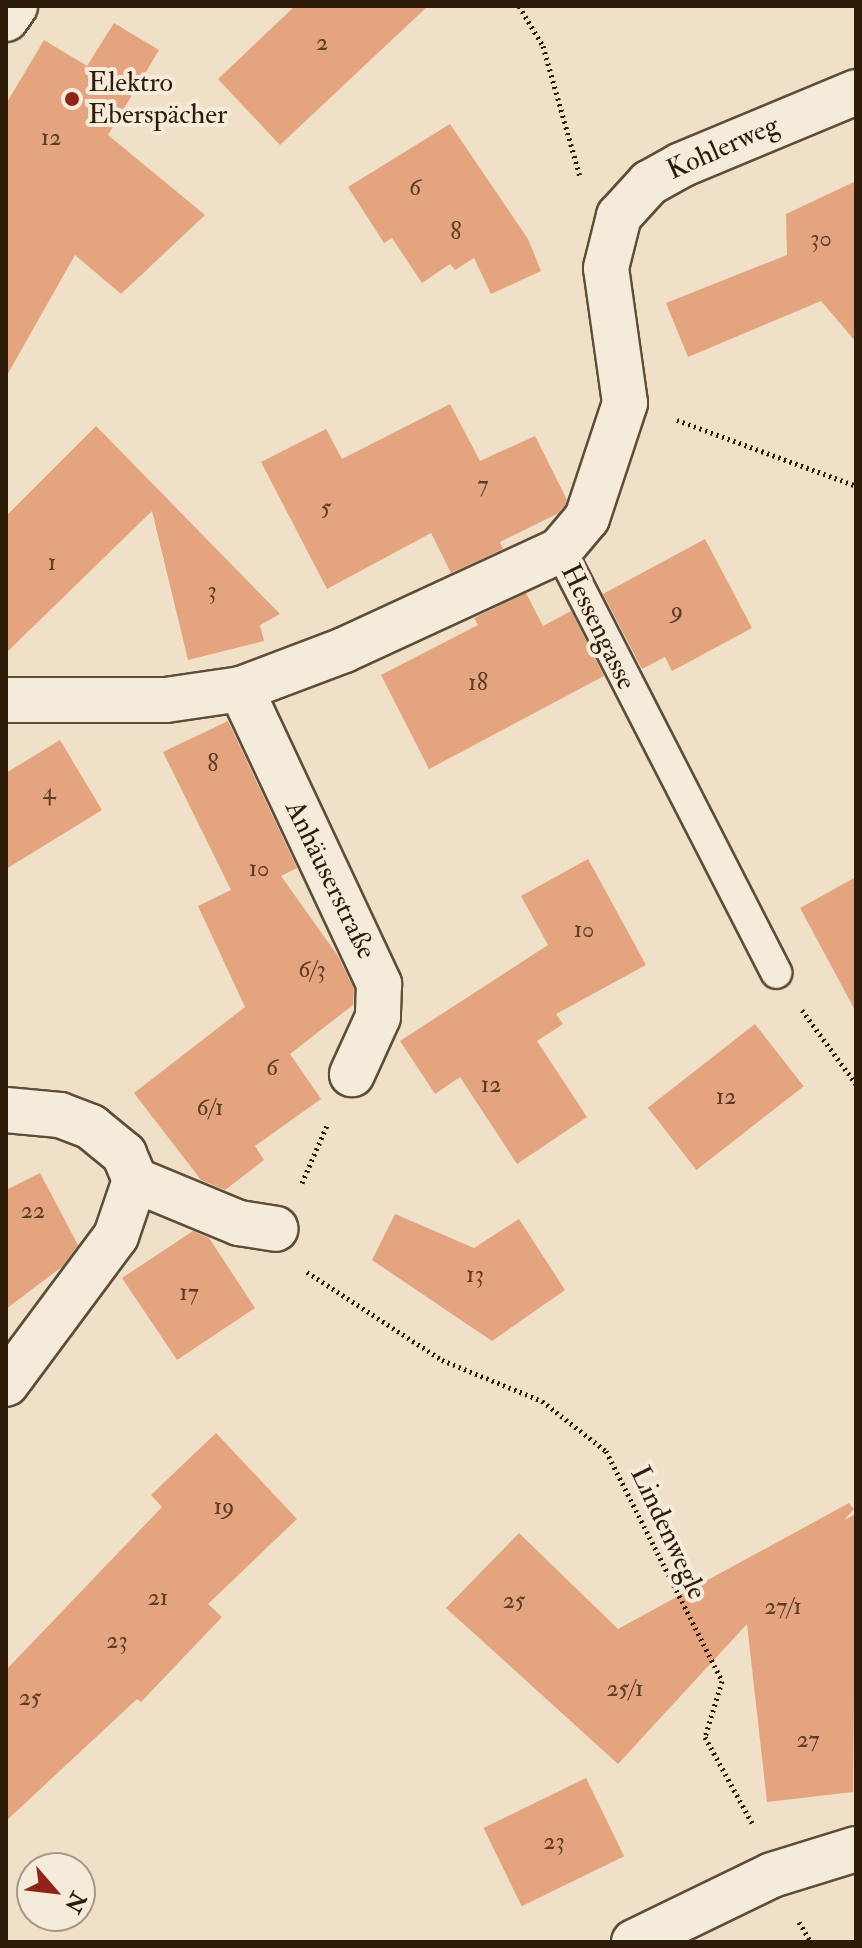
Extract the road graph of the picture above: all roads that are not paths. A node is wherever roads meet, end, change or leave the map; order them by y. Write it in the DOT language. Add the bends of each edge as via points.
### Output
graph roads {
  1 [pos="15,6"];
  2 [pos="6,19"];
  3 [pos="856,92"];
  4 [pos="611,233"];
  5 [pos="560,550"];
  6 [pos="241,689"];
  7 [pos="6,700"];
  8 [pos="776,973"];
  9 [pos="352,1074"];
  10 [pos="6,1110"];
  11 [pos="135,1180"];
  12 [pos="276,1229"];
  13 [pos="6,1384"];
  14 [pos="856,1849"];
  15 [pos="634,1942"];
  1 -- 2 [label="street"];
  3 -- 4 [label="street, Kohlerweg" via="670,171 631,199"];
  4 -- 5 [label="street, Hessengasse" via="606,268 625,403 587,518"];
  5 -- 6 [label="street" via="344,650"];
  5 -- 8 [label="lane, Hessengasse"];
  6 -- 7 [label="street" via="166,700"];
  6 -- 9 [label="street, Anhäuserstraße" via="379,984 378,1017"];
  10 -- 11 [label="street" via="60,1115 91,1127 124,1154"];
  11 -- 12 [label="street" via="239,1223"];
  11 -- 13 [label="street" via="116,1236"];
  14 -- 15 [label="street" via="772,1875"];
}
